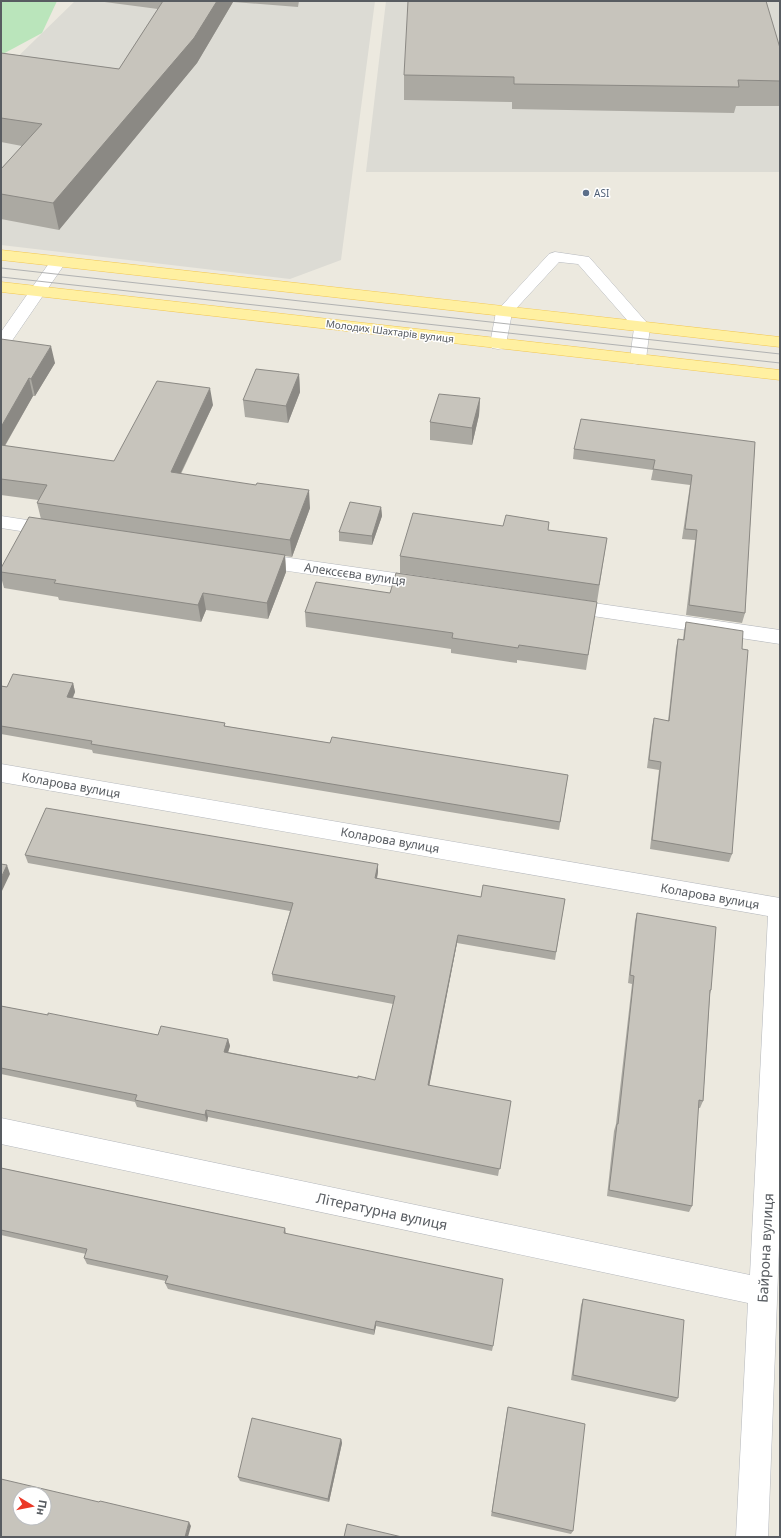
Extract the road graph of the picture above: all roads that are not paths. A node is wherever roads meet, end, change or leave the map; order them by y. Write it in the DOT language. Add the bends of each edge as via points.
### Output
graph roads {
  1 [pos="1,254"];
  2 [pos="58,262"];
  3 [pos="1,287"];
  4 [pos="38,291"];
  5 [pos="504,312"];
  6 [pos="642,327"];
  7 [pos="780,342"];
  8 [pos="1,344"];
  9 [pos="498,344"];
  10 [pos="638,360"];
  11 [pos="780,375"];
  12 [pos="1,522"];
  13 [pos="72,533"];
  14 [pos="237,557"];
  15 [pos="442,587"];
  16 [pos="552,604"];
  17 [pos="780,637"];
  18 [pos="1,773"];
  19 [pos="780,908"];
  20 [pos="780,912"];
  21 [pos="1,1131"];
  22 [pos="763,1292"];
  23 [pos="752,1537"];
  1 -- 2 [label="main road"];
  2 -- 4 [label="street"];
  2 -- 5 [label="main road"];
  3 -- 4 [label="main road, Молодих Шахтарів вулиця"];
  4 -- 8 [label="street"];
  4 -- 9 [label="main road, Молодих Шахтарів вулиця"];
  5 -- 6 [label="main road"];
  5 -- 6 [label="street" via="555,257 583,260"];
  5 -- 9 [label="street"];
  6 -- 7 [label="main road"];
  6 -- 10 [label="street"];
  9 -- 10 [label="main road, Молодих Шахтарів вулиця"];
  10 -- 11 [label="main road, Молодих Шахтарів вулиця"];
  12 -- 13 [label="street"];
  14 -- 15 [label="street, Алексєєва вулиця"];
  16 -- 17 [label="street"];
  18 -- 19 [label="street, Коларова вулиця"];
  20 -- 22 [label="street, Байрона вулиця"];
  21 -- 22 [label="street, Літературна вулиця"];
  22 -- 23 [label="street, Байрона вулиця"];
}
